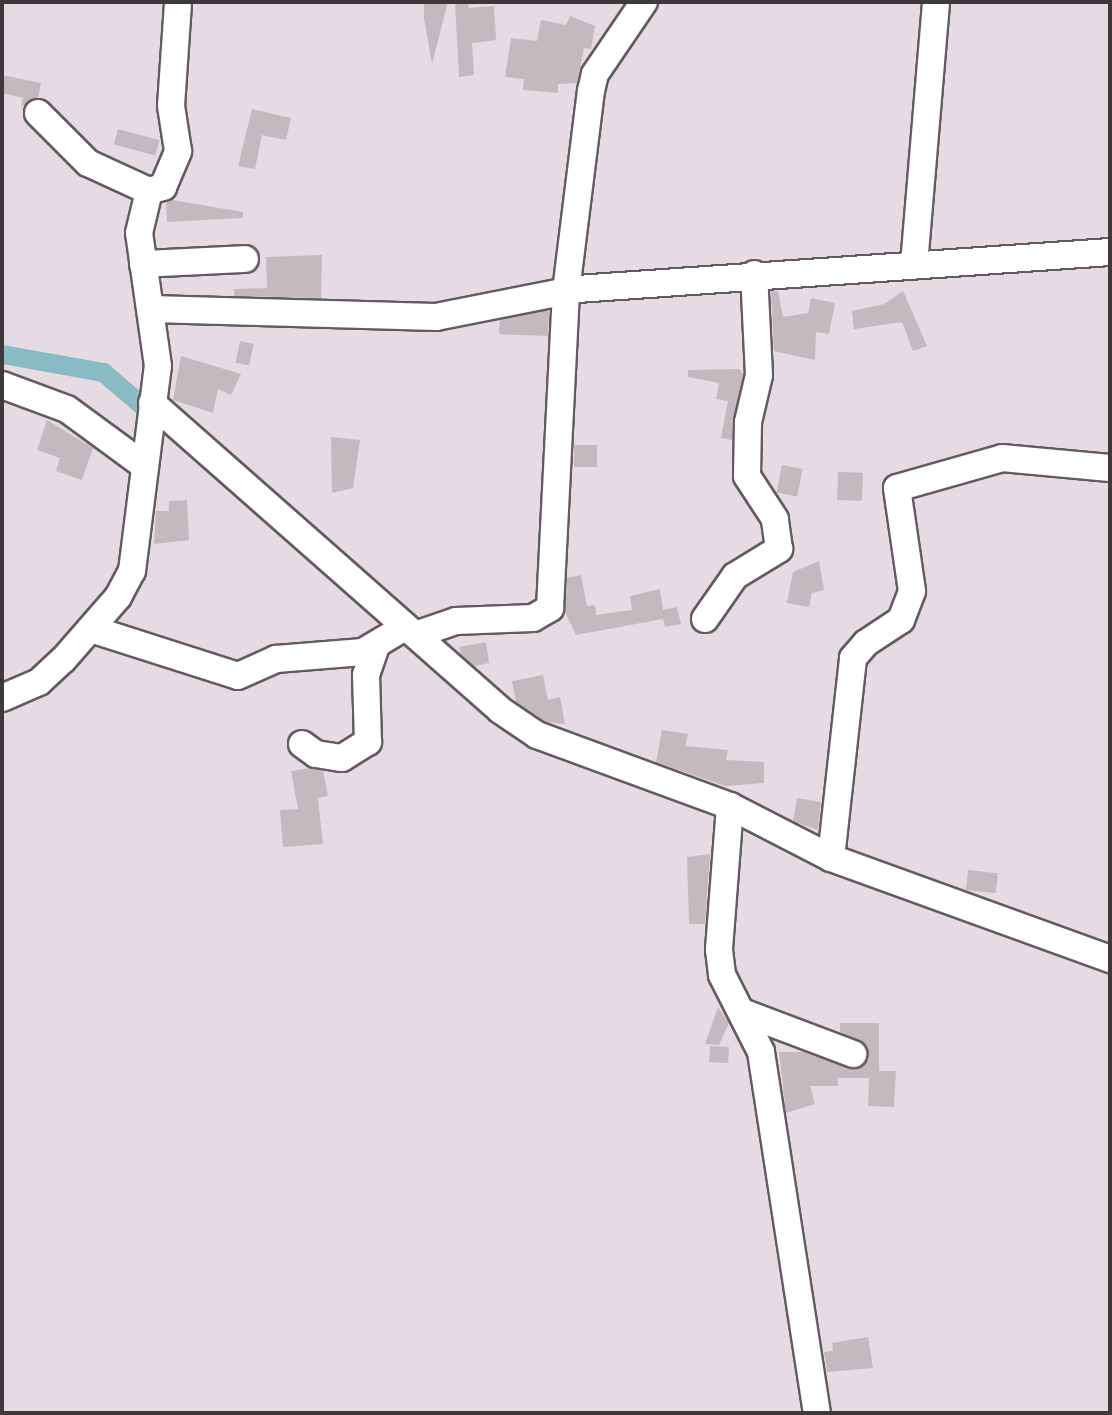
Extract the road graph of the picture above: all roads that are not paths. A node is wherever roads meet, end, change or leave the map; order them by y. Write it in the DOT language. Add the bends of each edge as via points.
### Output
graph roads {
  1 [pos="178,2"];
  2 [pos="644,2"];
  3 [pos="936,2"];
  4 [pos="38,113"];
  5 [pos="149,191"];
  6 [pos="1110,252"];
  7 [pos="245,259"];
  8 [pos="143,264"];
  9 [pos="914,265"];
  10 [pos="754,274"];
  11 [pos="566,291"];
  12 [pos="151,309"];
  13 [pos="2,385"];
  14 [pos="150,412"];
  15 [pos="143,459"];
  16 [pos="1110,468"];
  17 [pos="705,619"];
  18 [pos="91,629"];
  19 [pos="396,636"];
  20 [pos="2,698"];
  21 [pos="302,744"];
  22 [pos="728,819"];
  23 [pos="831,858"];
  24 [pos="1110,959"];
  25 [pos="742,1012"];
  26 [pos="853,1054"];
  27 [pos="817,1413"];
  1 -- 5 [label="street" via="172,106 178,151 163,187"];
  2 -- 11 [label="street" via="595,74"];
  3 -- 9 [label="street"];
  4 -- 5 [label="street" via="88,163"];
  5 -- 8 [label="street" via="139,233"];
  6 -- 9 [label="street"];
  7 -- 8 [label="street"];
  8 -- 12 [label="street"];
  9 -- 10 [label="street"];
  10 -- 11 [label="street"];
  10 -- 17 [label="street" via="759,375 748,422 747,476 775,519 779,549 735,576"];
  11 -- 12 [label="street" via="436,317"];
  11 -- 19 [label="street" via="550,608 533,618 456,621"];
  12 -- 14 [label="street" via="158,366"];
  13 -- 15 [label="street" via="67,409"];
  14 -- 15 [label="street"];
  14 -- 19 [label="street"];
  15 -- 18 [label="street" via="132,571"];
  16 -- 23 [label="street" via="1002,458 897,488 912,591 901,620 866,643 853,659"];
  18 -- 19 [label="street" via="238,676 276,659 350,655"];
  18 -- 20 [label="street" via="39,682"];
  19 -- 21 [label="street" via="366,675 368,742 342,758 316,754"];
  19 -- 22 [label="street" via="537,735"];
  22 -- 23 [label="street"];
  22 -- 25 [label="street" via="719,950 723,975"];
  23 -- 24 [label="street"];
  25 -- 26 [label="street" via="806,1041"];
  25 -- 27 [label="street" via="761,1052"];
}
